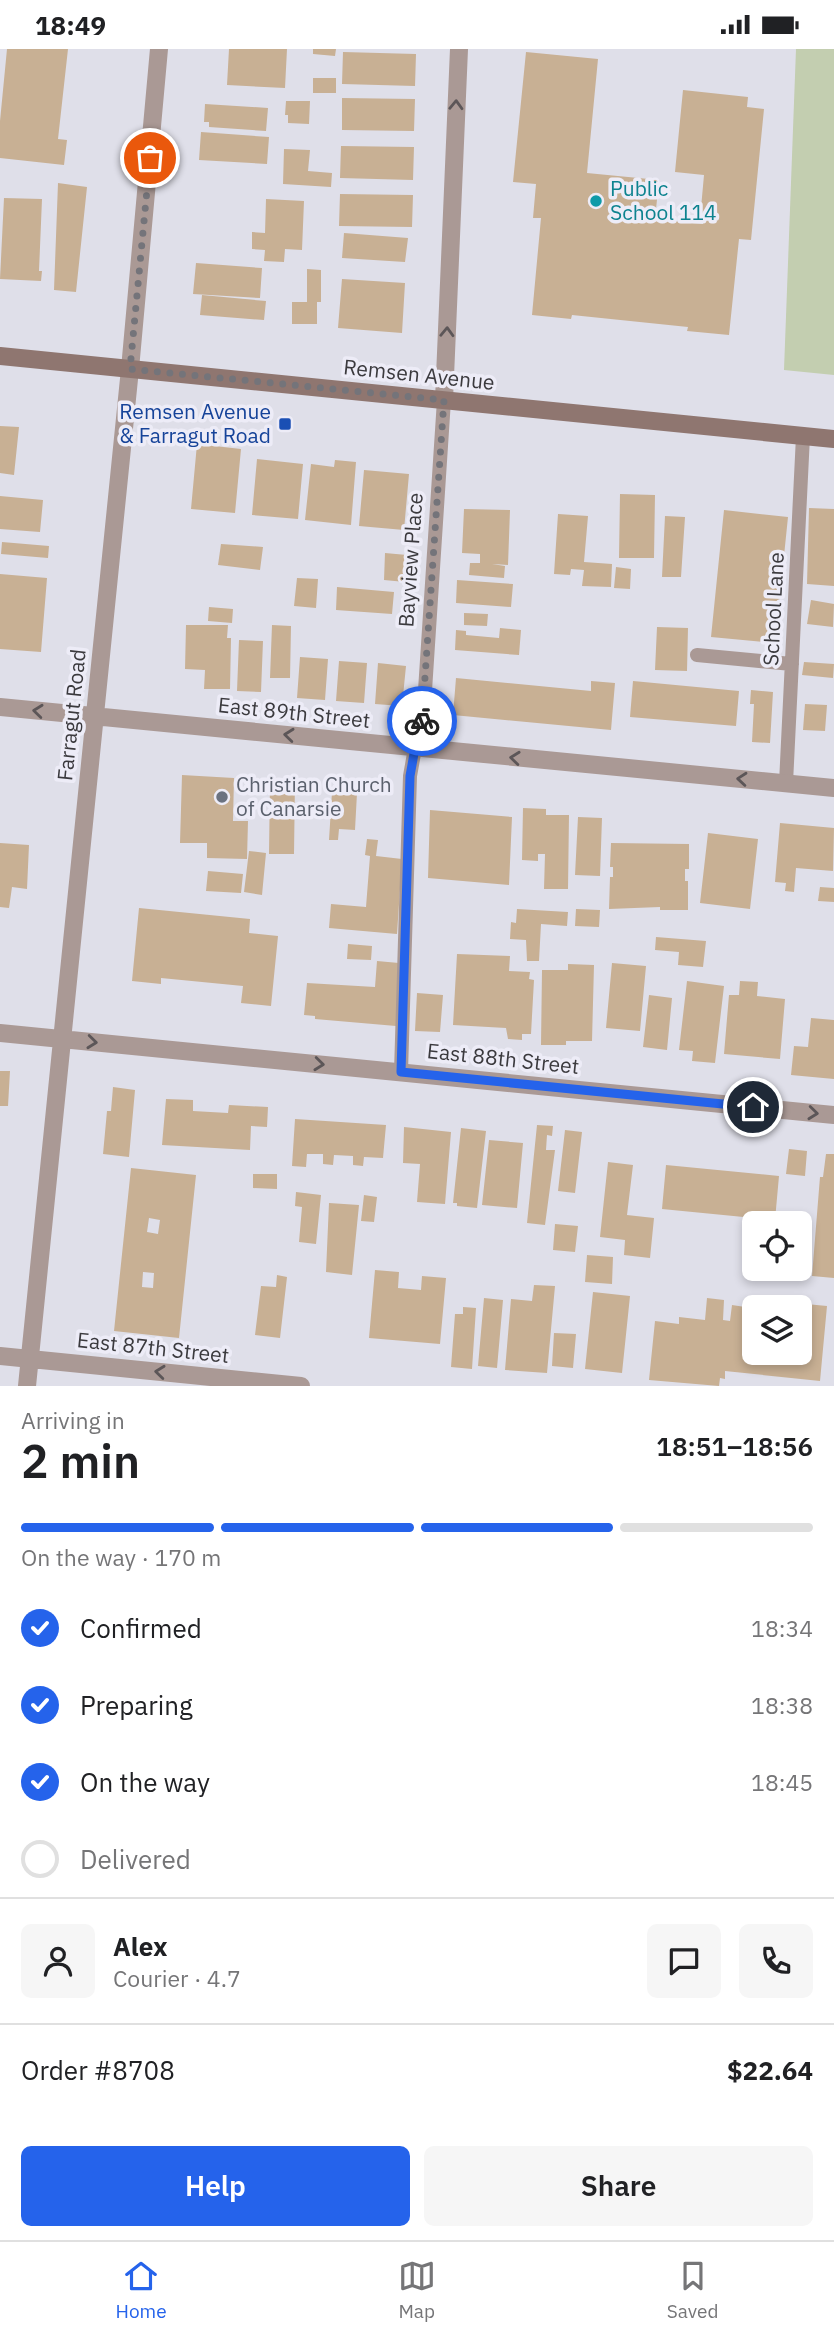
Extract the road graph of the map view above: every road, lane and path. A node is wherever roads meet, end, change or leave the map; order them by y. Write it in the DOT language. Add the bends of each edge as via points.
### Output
graph roads {
  1 [pos="159,49"];
  2 [pos="459,49"];
  3 [pos="0,356"];
  4 [pos="130,369"];
  5 [pos="444,400"];
  6 [pos="803,436"];
  7 [pos="834,439"];
  8 [pos="697,655"];
  9 [pos="792,664"];
  10 [pos="0,707"];
  11 [pos="94,716"];
  12 [pos="415,748"];
  13 [pos="786,783"];
  14 [pos="834,788"];
  15 [pos="0,1033"];
  16 [pos="63,1039"];
  17 [pos="401,1072"];
  18 [pos="834,1115"];
  19 [pos="0,1356"];
  20 [pos="31,1359"];
  21 [pos="27,1386"];
  22 [pos="301,1386"];
  1 -- 4 [label="street, Farragut Road"];
  5 -- 2 [label="street, Bayview Place, one-way"];
  3 -- 4 [label="main road, Remsen Avenue"];
  4 -- 5 [label="main road, Remsen Avenue"];
  4 -- 11 [label="street, Farragut Road"];
  5 -- 6 [label="main road, Remsen Avenue"];
  5 -- 12 [label="lane, Bayview Place" via="423,721"];
  6 -- 7 [label="main road, Remsen Avenue"];
  6 -- 9 [label="lane, School Lane"];
  8 -- 9 [label="lane"];
  9 -- 13 [label="lane, School Lane"];
  11 -- 10 [label="street, East 89th Street, one-way"];
  12 -- 11 [label="street, East 89th Street, one-way"];
  11 -- 16 [label="street, Farragut Road"];
  13 -- 12 [label="street, East 89th Street, one-way"];
  12 -- 17 [label="lane, Bayview Place" via="410,776"];
  13 -- 14 [label="street, East 89th Street"];
  15 -- 16 [label="street, East 88th Street"];
  16 -- 17 [label="street, East 88th Street, one-way"];
  16 -- 20 [label="street, Farragut Road"];
  17 -- 18 [label="street, East 88th Street, one-way"];
  19 -- 20 [label="street, East 87th Street"];
  20 -- 21 [label="street, Farragut Road"];
  22 -- 20 [label="street, East 87th Street, one-way"];
}
